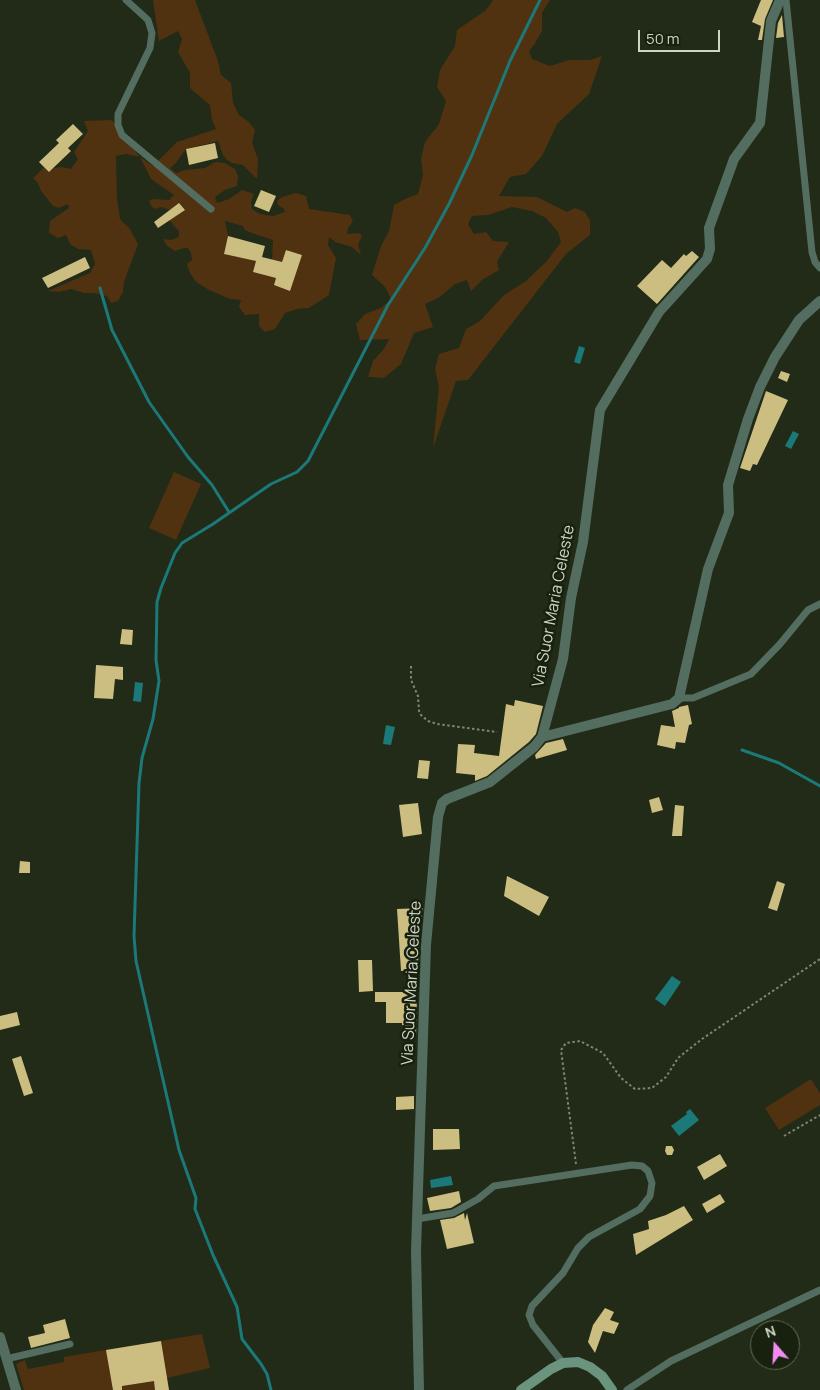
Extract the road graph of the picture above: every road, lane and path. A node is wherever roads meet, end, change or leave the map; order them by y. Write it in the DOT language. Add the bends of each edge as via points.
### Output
graph roads {
  1 [pos="126,0"];
  2 [pos="780,0"];
  3 [pos="786,0"];
  4 [pos="211,209"];
  5 [pos="820,268"];
  6 [pos="820,301"];
  7 [pos="820,604"];
  8 [pos="411,666"];
  9 [pos="679,698"];
  10 [pos="497,732"];
  11 [pos="542,737"];
  12 [pos="820,959"];
  13 [pos="820,1115"];
  14 [pos="784,1136"];
  15 [pos="577,1174"];
  16 [pos="417,1219"];
  17 [pos="820,1290"];
  18 [pos="0,1337"];
  19 [pos="70,1344"];
  20 [pos="6,1359"];
  21 [pos="563,1363"];
  22 [pos="16,1390"];
  23 [pos="419,1390"];
  24 [pos="521,1390"];
  25 [pos="612,1390"];
  26 [pos="627,1390"];
  1 -- 4 [label="lane" via="148,20 152,33 150,48 118,114 122,135"];
  2 -- 11 [label="street, Via Suor Maria Celeste" via="771,21 760,123 730,168 708,228 710,249 707,259 659,312 600,410 583,542 563,658"];
  3 -- 5 [label="lane" via="812,252"];
  6 -- 9 [label="street" via="799,320 775,358 748,419 728,485 729,513 708,569"];
  7 -- 9 [label="lane" via="808,610 751,674 693,698"];
  8 -- 10 [label="path" via="411,680 416,688 421,716 437,724"];
  9 -- 11 [label="street" via="672,704"];
  11 -- 16 [label="street, Via Suor Maria Celeste" via="490,782 447,799 442,803 438,817 426,945"];
  12 -- 15 [label="path" via="702,1038 678,1058 666,1077 652,1088 635,1089 621,1078 603,1053 580,1041 566,1043 562,1050"];
  13 -- 14 [label="path"];
  15 -- 16 [label="lane" via="494,1186 454,1213"];
  15 -- 21 [label="lane" via="642,1166 648,1171 652,1183 650,1196 640,1209 589,1237 563,1273 532,1306 529,1315 533,1325"];
  16 -- 23 [label="street, Via Suor Maria Celeste"];
  17 -- 26 [label="lane" via="671,1361"];
  18 -- 20 [label="street"];
  19 -- 20 [label="lane"];
  20 -- 22 [label="street"];
  21 -- 24 [label="main road"];
  21 -- 25 [label="main road" via="578,1362 590,1367"];
}
